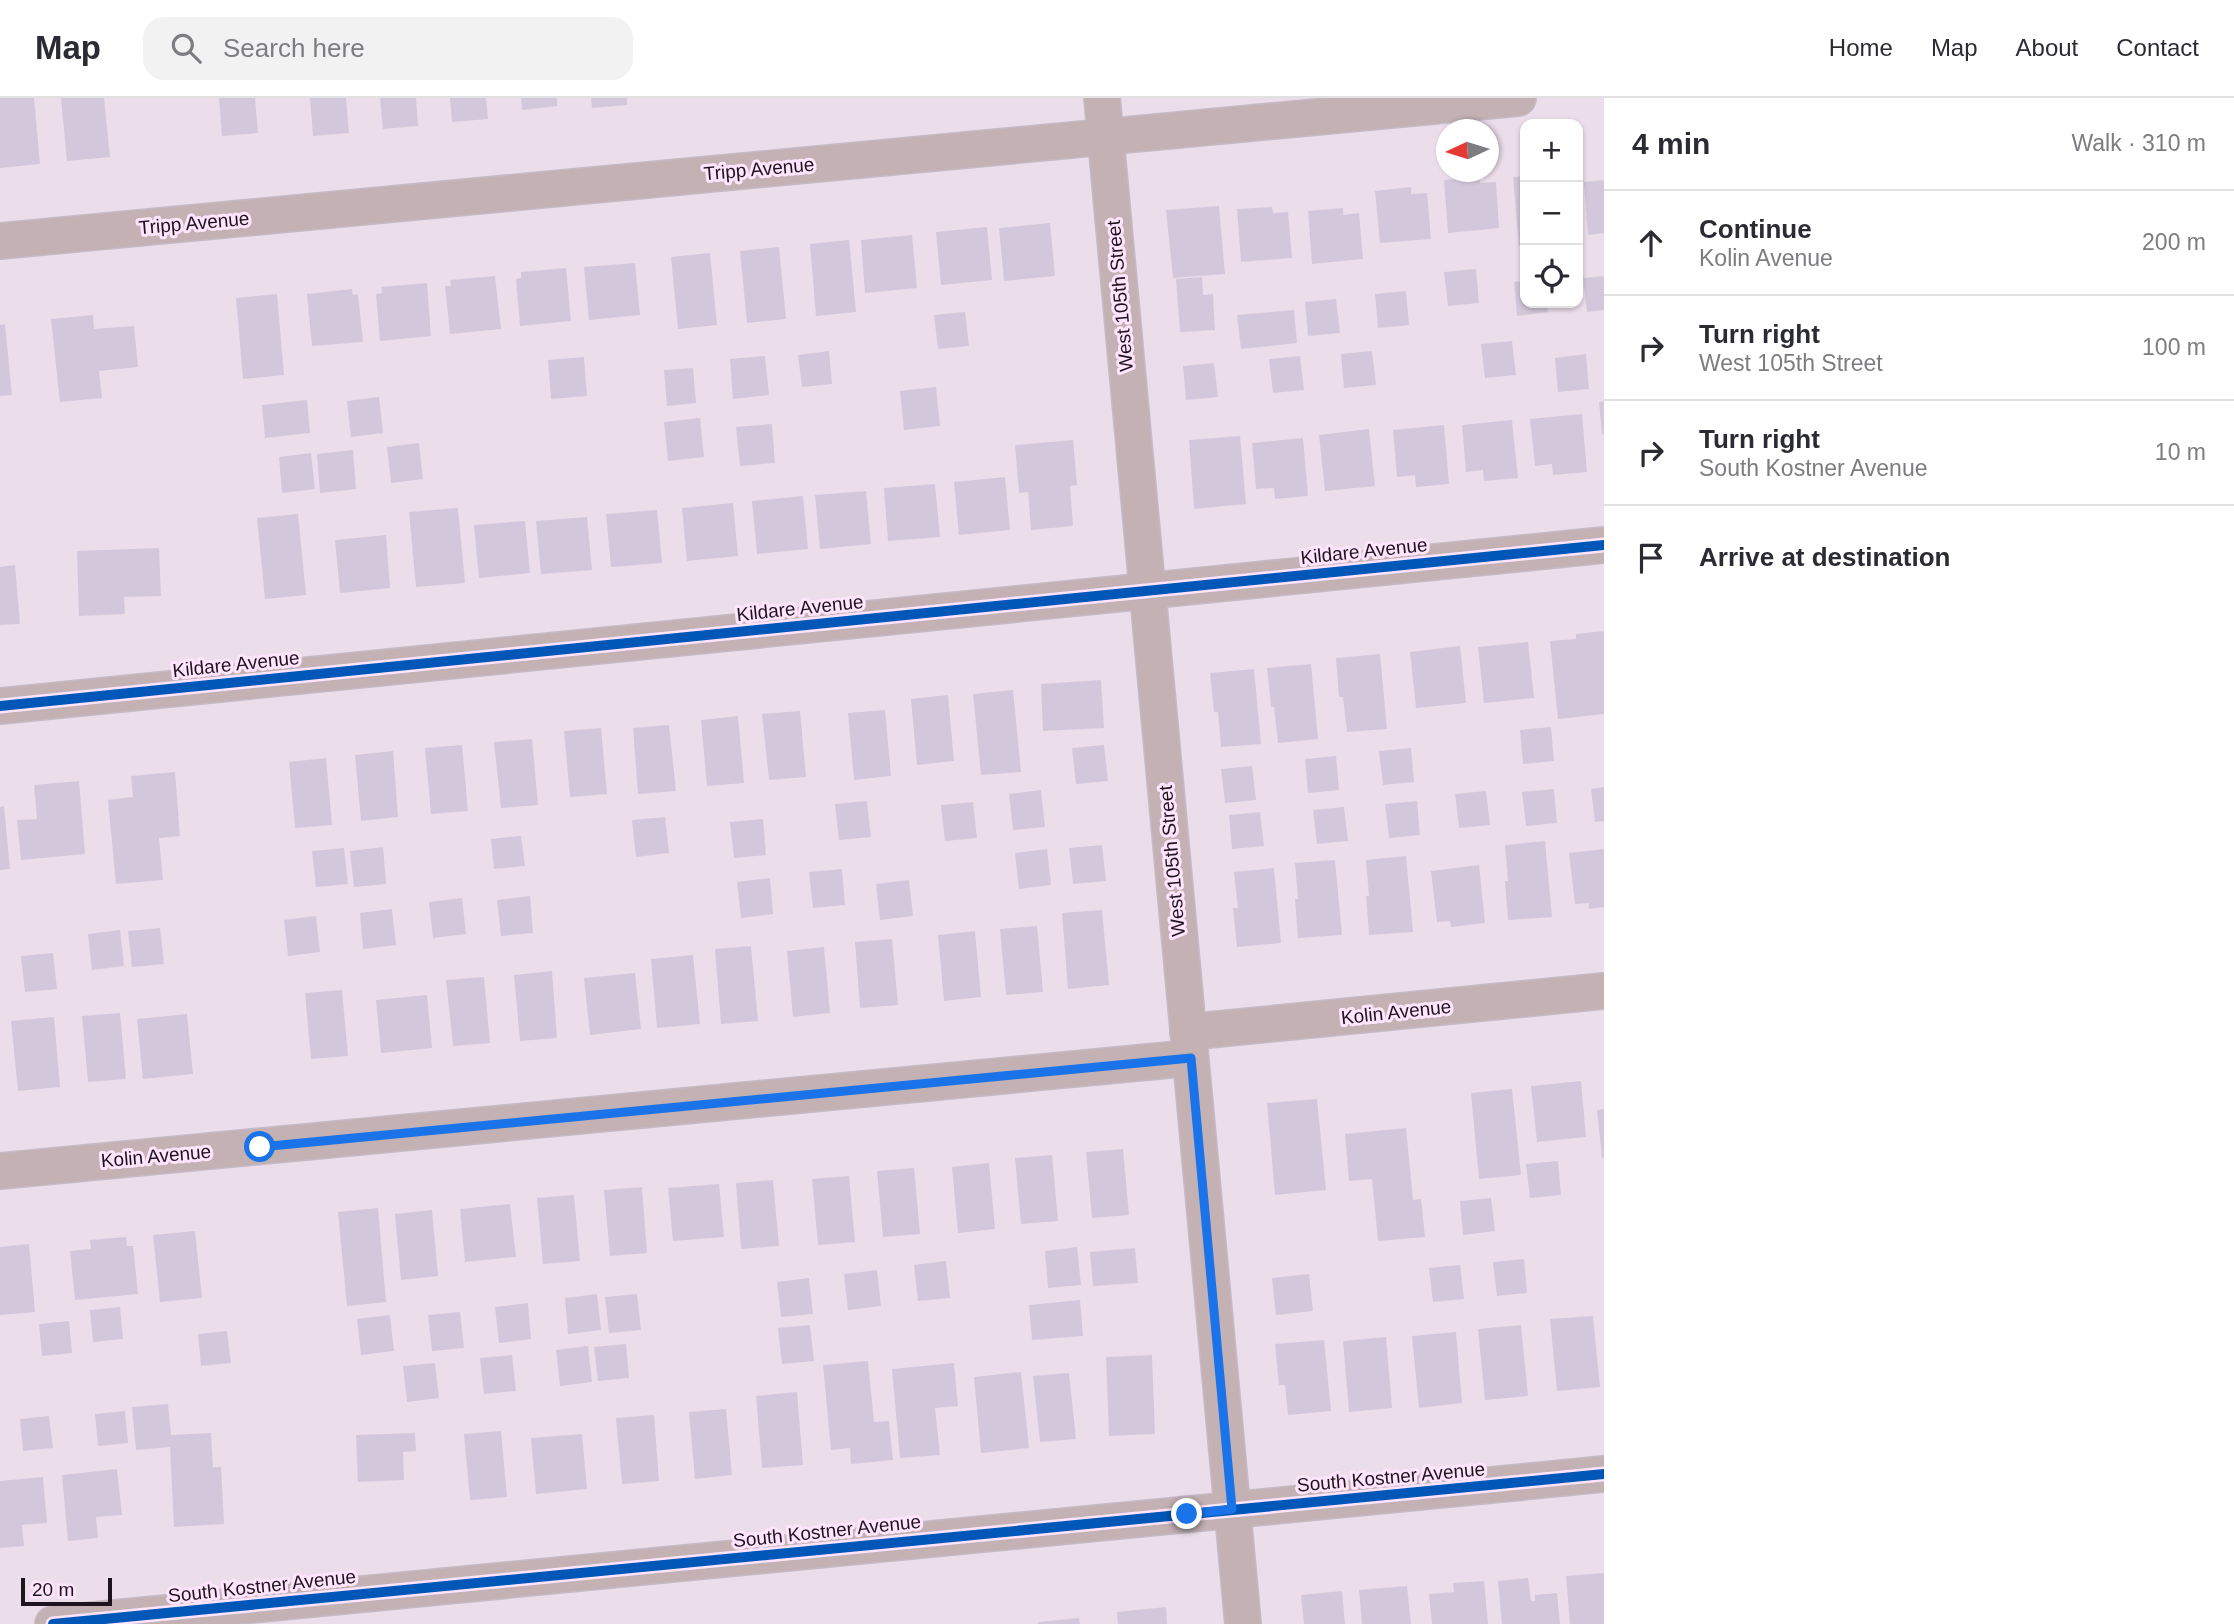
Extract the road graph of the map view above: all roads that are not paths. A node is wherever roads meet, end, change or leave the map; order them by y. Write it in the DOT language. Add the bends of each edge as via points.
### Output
graph roads {
  1 [pos="1101,98"];
  2 [pos="1518,98"];
  3 [pos="1105,136"];
  4 [pos="0,242"];
  5 [pos="1604,545"];
  6 [pos="1147,591"];
  7 [pos="0,706"];
  8 [pos="1604,991"];
  9 [pos="1189,1045"];
  10 [pos="0,1171"];
  11 [pos="1604,1474"];
  12 [pos="1232,1509"];
  13 [pos="53,1624"];
  14 [pos="1243,1624"];
  1 -- 3 [label="street, West 105th Street"];
  2 -- 3 [label="street, Tripp Avenue"];
  3 -- 4 [label="street, Tripp Avenue"];
  3 -- 6 [label="street, West 105th Street"];
  5 -- 6 [label="street, Kildare Avenue"];
  6 -- 7 [label="street, Kildare Avenue"];
  6 -- 9 [label="street, West 105th Street"];
  8 -- 9 [label="street, Kolin Avenue"];
  9 -- 10 [label="street, Kolin Avenue"];
  9 -- 12 [label="street, West 105th Street"];
  11 -- 12 [label="street, South Kostner Avenue"];
  12 -- 13 [label="street, South Kostner Avenue"];
  12 -- 14 [label="street, West 105th Street"];
}
